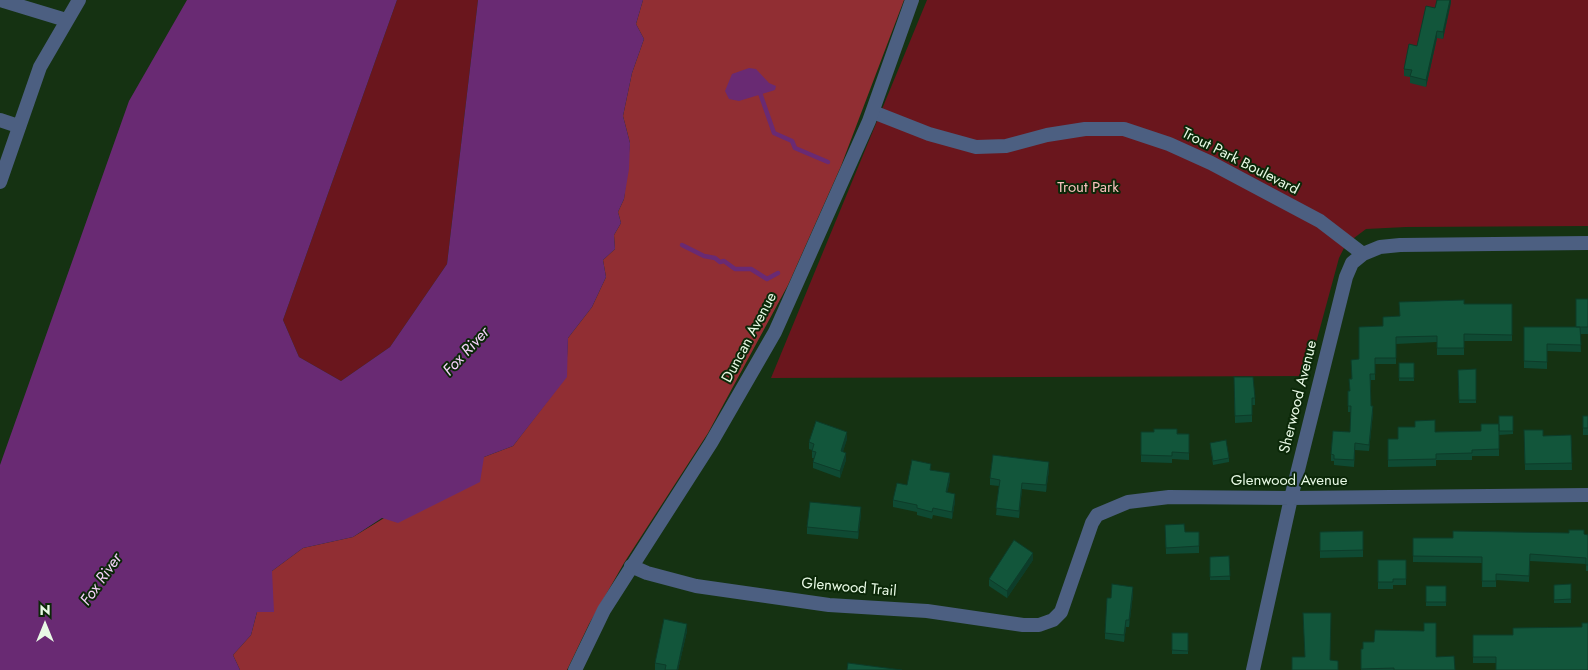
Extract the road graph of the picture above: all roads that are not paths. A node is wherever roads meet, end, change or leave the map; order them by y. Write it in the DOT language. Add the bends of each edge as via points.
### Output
graph roads {
  1 [pos="0,0"];
  2 [pos="79,0"];
  3 [pos="912,0"];
  4 [pos="66,20"];
  5 [pos="872,112"];
  6 [pos="0,120"];
  7 [pos="18,126"];
  8 [pos="0,182"];
  9 [pos="1588,243"];
  10 [pos="1363,254"];
  11 [pos="1588,495"];
  12 [pos="1291,498"];
  13 [pos="632,566"];
  14 [pos="1061,612"];
  15 [pos="575,670"];
  16 [pos="1253,670"];
  1 -- 4 [label="street"];
  2 -- 4 [label="street"];
  3 -- 5 [label="street, Duncan Avenue"];
  4 -- 7 [label="street" via="40,67"];
  5 -- 10 [label="street, Trout Park Boulevard" via="976,148 1006,146 1085,129 1124,130 1169,144 1211,163 1320,221"];
  5 -- 13 [label="street, Duncan Avenue" via="775,332 711,443"];
  6 -- 7 [label="street"];
  7 -- 8 [label="street"];
  9 -- 10 [label="street" via="1395,245"];
  10 -- 12 [label="street, Sherwood Avenue" via="1352,263 1346,277"];
  11 -- 12 [label="street, Glenwood Avenue"];
  12 -- 14 [label="street, Glenwood Avenue" via="1155,497 1110,508 1097,515 1092,523"];
  12 -- 16 [label="street, Sherwood Avenue"];
  13 -- 14 [label="street, Glenwood Trail" via="696,586 829,605 927,611 1023,625 1039,625 1053,620"];
  13 -- 15 [label="street, Duncan Avenue" via="604,610"];
}
